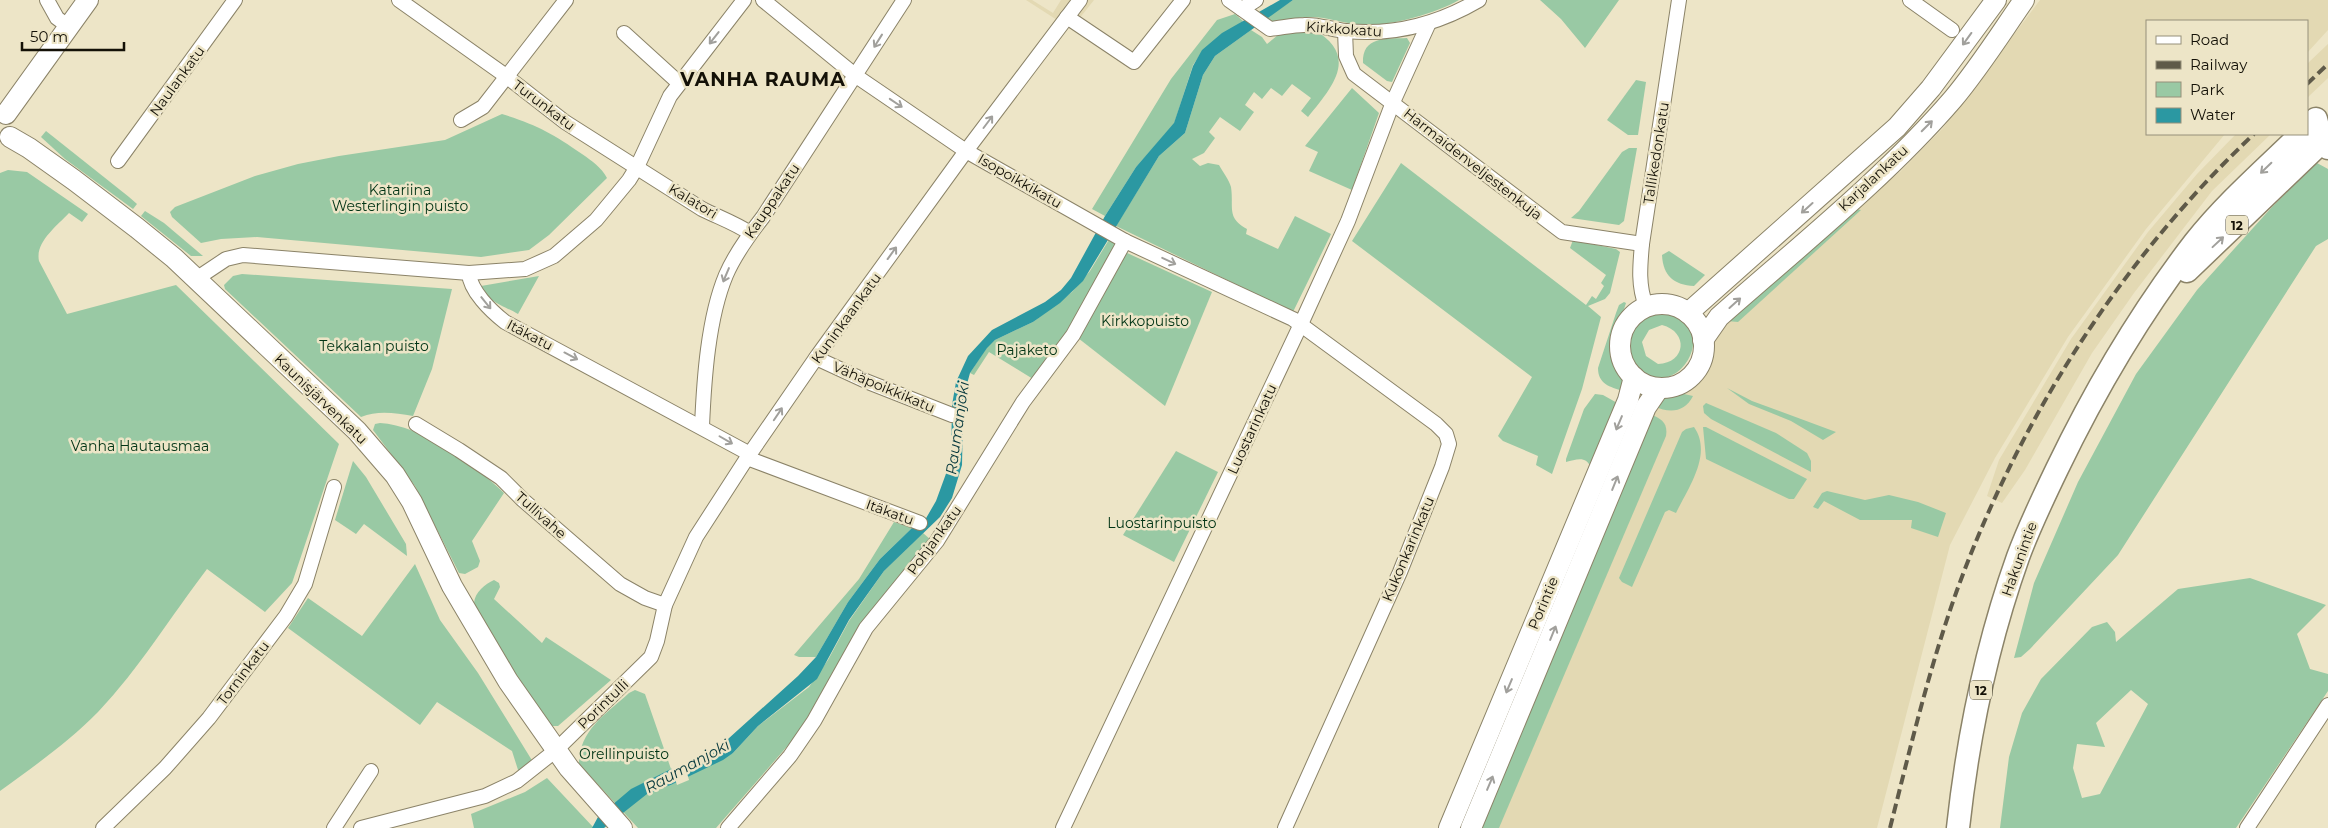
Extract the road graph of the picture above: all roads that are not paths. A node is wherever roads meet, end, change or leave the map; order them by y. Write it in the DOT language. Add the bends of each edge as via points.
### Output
graph roads {
  1 [pos="47,0"];
  2 [pos="88,0"];
  3 [pos="235,0"];
  4 [pos="398,0"];
  5 [pos="566,0"];
  6 [pos="744,0"];
  7 [pos="763,0"];
  8 [pos="904,0"];
  9 [pos="1184,0"];
  10 [pos="1229,0"];
  11 [pos="1256,0"];
  12 [pos="1479,0"];
  13 [pos="1679,0"];
  14 [pos="1910,0"];
  15 [pos="1996,0"];
  16 [pos="2024,0"];
  17 [pos="1071,6"];
  18 [pos="1244,11"];
  19 [pos="1428,24"];
  20 [pos="69,27"];
  21 [pos="1952,30"];
  22 [pos="1344,31"];
  23 [pos="624,33"];
  24 [pos="506,76"];
  25 [pos="856,76"];
  26 [pos="679,83"];
  27 [pos="1393,102"];
  28 [pos="3,112"];
  29 [pos="461,120"];
  30 [pos="2320,130"];
  31 [pos="5,141"];
  32 [pos="966,151"];
  33 [pos="118,161"];
  34 [pos="637,167"];
  35 [pos="750,233"];
  36 [pos="1119,237"];
  37 [pos="1642,244"];
  38 [pos="469,273"];
  39 [pos="196,279"];
  40 [pos="1646,306"];
  41 [pos="1688,313"];
  42 [pos="1301,324"];
  43 [pos="1703,340"];
  44 [pos="816,358"];
  45 [pos="1634,377"];
  46 [pos="1659,388"];
  47 [pos="952,415"];
  48 [pos="416,424"];
  49 [pos="702,426"];
  50 [pos="749,456"];
  51 [pos="334,487"];
  52 [pos="920,523"];
  53 [pos="665,605"];
  54 [pos="651,657"];
  55 [pos="2328,706"];
  56 [pos="555,751"];
  57 [pos="371,771"];
  58 [pos="621,826"];
  59 [pos="103,828"];
  60 [pos="334,828"];
  61 [pos="361,828"];
  62 [pos="728,828"];
  63 [pos="1063,828"];
  64 [pos="1285,828"];
  65 [pos="1449,828"];
  66 [pos="1471,828"];
  67 [pos="1958,828"];
  68 [pos="2247,828"];
  1 -- 20 [label="street" via="57,18"];
  2 -- 20 [label="main road"];
  3 -- 33 [label="street, Naulankatu"];
  4 -- 24 [label="street"];
  5 -- 24 [label="street"];
  6 -- 26 [label="street, one-way"];
  7 -- 25 [label="street, Isopoikkikatu"];
  8 -- 25 [label="street, Kauppakatu, one-way"];
  9 -- 17 [label="street" via="1134,62"];
  10 -- 18 [label="street"];
  11 -- 18 [label="street"];
  12 -- 19 [label="street, Kirkkokatu"];
  13 -- 37 [label="street, Tallikedonkatu"];
  14 -- 21 [label="street"];
  15 -- 41 [label="main road, Karjalankatu, one-way" via="1931,88 1897,127"];
  43 -- 16 [label="main road, Karjalankatu, one-way" via="1719,317 1867,185 1933,120 1970,77"];
  32 -- 17 [label="street, Kuninkaankatu, one-way"];
  18 -- 22 [label="street, Kirkkokatu" via="1270,29 1305,24"];
  19 -- 22 [label="street, Kirkkokatu" via="1371,33"];
  19 -- 27 [label="street, Luostarinkatu"];
  20 -- 28 [label="main road"];
  22 -- 27 [label="street, Harmaidenveljestenkuja" via="1346,56 1354,74"];
  23 -- 26 [label="street"];
  24 -- 29 [label="street, Turunkatu" via="483,107"];
  24 -- 34 [label="street, Turunkatu" via="565,122"];
  25 -- 32 [label="street, Isopoikkikatu, one-way"];
  25 -- 35 [label="street, Kauppakatu"];
  26 -- 34 [label="street"];
  27 -- 37 [label="street, Harmaidenveljestenkuja" via="1562,232"];
  27 -- 42 [label="street, Luostarinkatu" via="1363,184"];
  28 -- 31 [label="main road" via="13,125"];
  30 -- 67 [label="highway, Hakunintie / 12" via="2146,313 2095,395 2018,555 1982,681"];
  31 -- 39 [label="main road, Kaunisjärvenkatu" via="29,148 137,228"];
  32 -- 36 [label="street, Isopoikkikatu"];
  44 -- 32 [label="street, Kuninkaankatu, one-way"];
  34 -- 35 [label="street, Kalatori" via="702,208"];
  34 -- 38 [label="street" via="596,220 554,256 525,269"];
  35 -- 49 [label="street, Kauppakatu, one-way" via="733,259 719,294 707,360"];
  36 -- 42 [label="street, Isopoikkikatu, one-way"];
  36 -- 62 [label="street, Pohjankatu" via="1076,331 1023,402 937,540 866,628 814,721 790,756"];
  37 -- 40 [label="street, Tallikedonkatu" via="1641,292"];
  38 -- 39 [label="street" via="243,255 226,259"];
  38 -- 49 [label="street, Itäkatu, one-way" via="470,284 505,322"];
  39 -- 56 [label="main road, Kaunisjärvenkatu" via="357,431 395,476 423,521 457,595 508,681"];
  40 -- 41 [label="main road" via="1674,306"];
  40 -- 45 [label="main road" via="1626,324 1621,337 1620,351 1625,366"];
  41 -- 43 [label="main road" via="1699,326"];
  42 -- 63 [label="street, Luostarinkatu"];
  42 -- 64 [label="street, Kukonkarinkatu" via="1436,424 1446,434 1449,444 1400,572"];
  43 -- 46 [label="main road" via="1700,361 1692,374 1681,382"];
  44 -- 47 [label="street, Vähäpoikkikatu"];
  50 -- 44 [label="street, Kuninkaankatu, one-way"];
  45 -- 46 [label="main road" via="1645,385"];
  45 -- 65 [label="main road, Porintie, one-way" via="1628,400"];
  66 -- 46 [label="main road, Porintie, one-way" via="1646,407"];
  48 -- 53 [label="street, Tullivahe" via="501,478 620,584"];
  49 -- 50 [label="street, Itäkatu, one-way"];
  50 -- 52 [label="street, Itäkatu"];
  50 -- 53 [label="street, Kuninkaankatu" via="696,537"];
  51 -- 59 [label="street, Torninkatu" via="305,584 286,616 209,718 165,768"];
  53 -- 54 [label="street, Kuninkaankatu"];
  54 -- 56 [label="street, Porintulli"];
  55 -- 68 [label="street"];
  56 -- 58 [label="main road, Kaunisjärvenkatu"];
  56 -- 61 [label="street, Porintulli" via="517,781 485,796"];
  57 -- 60 [label="street"];
}
